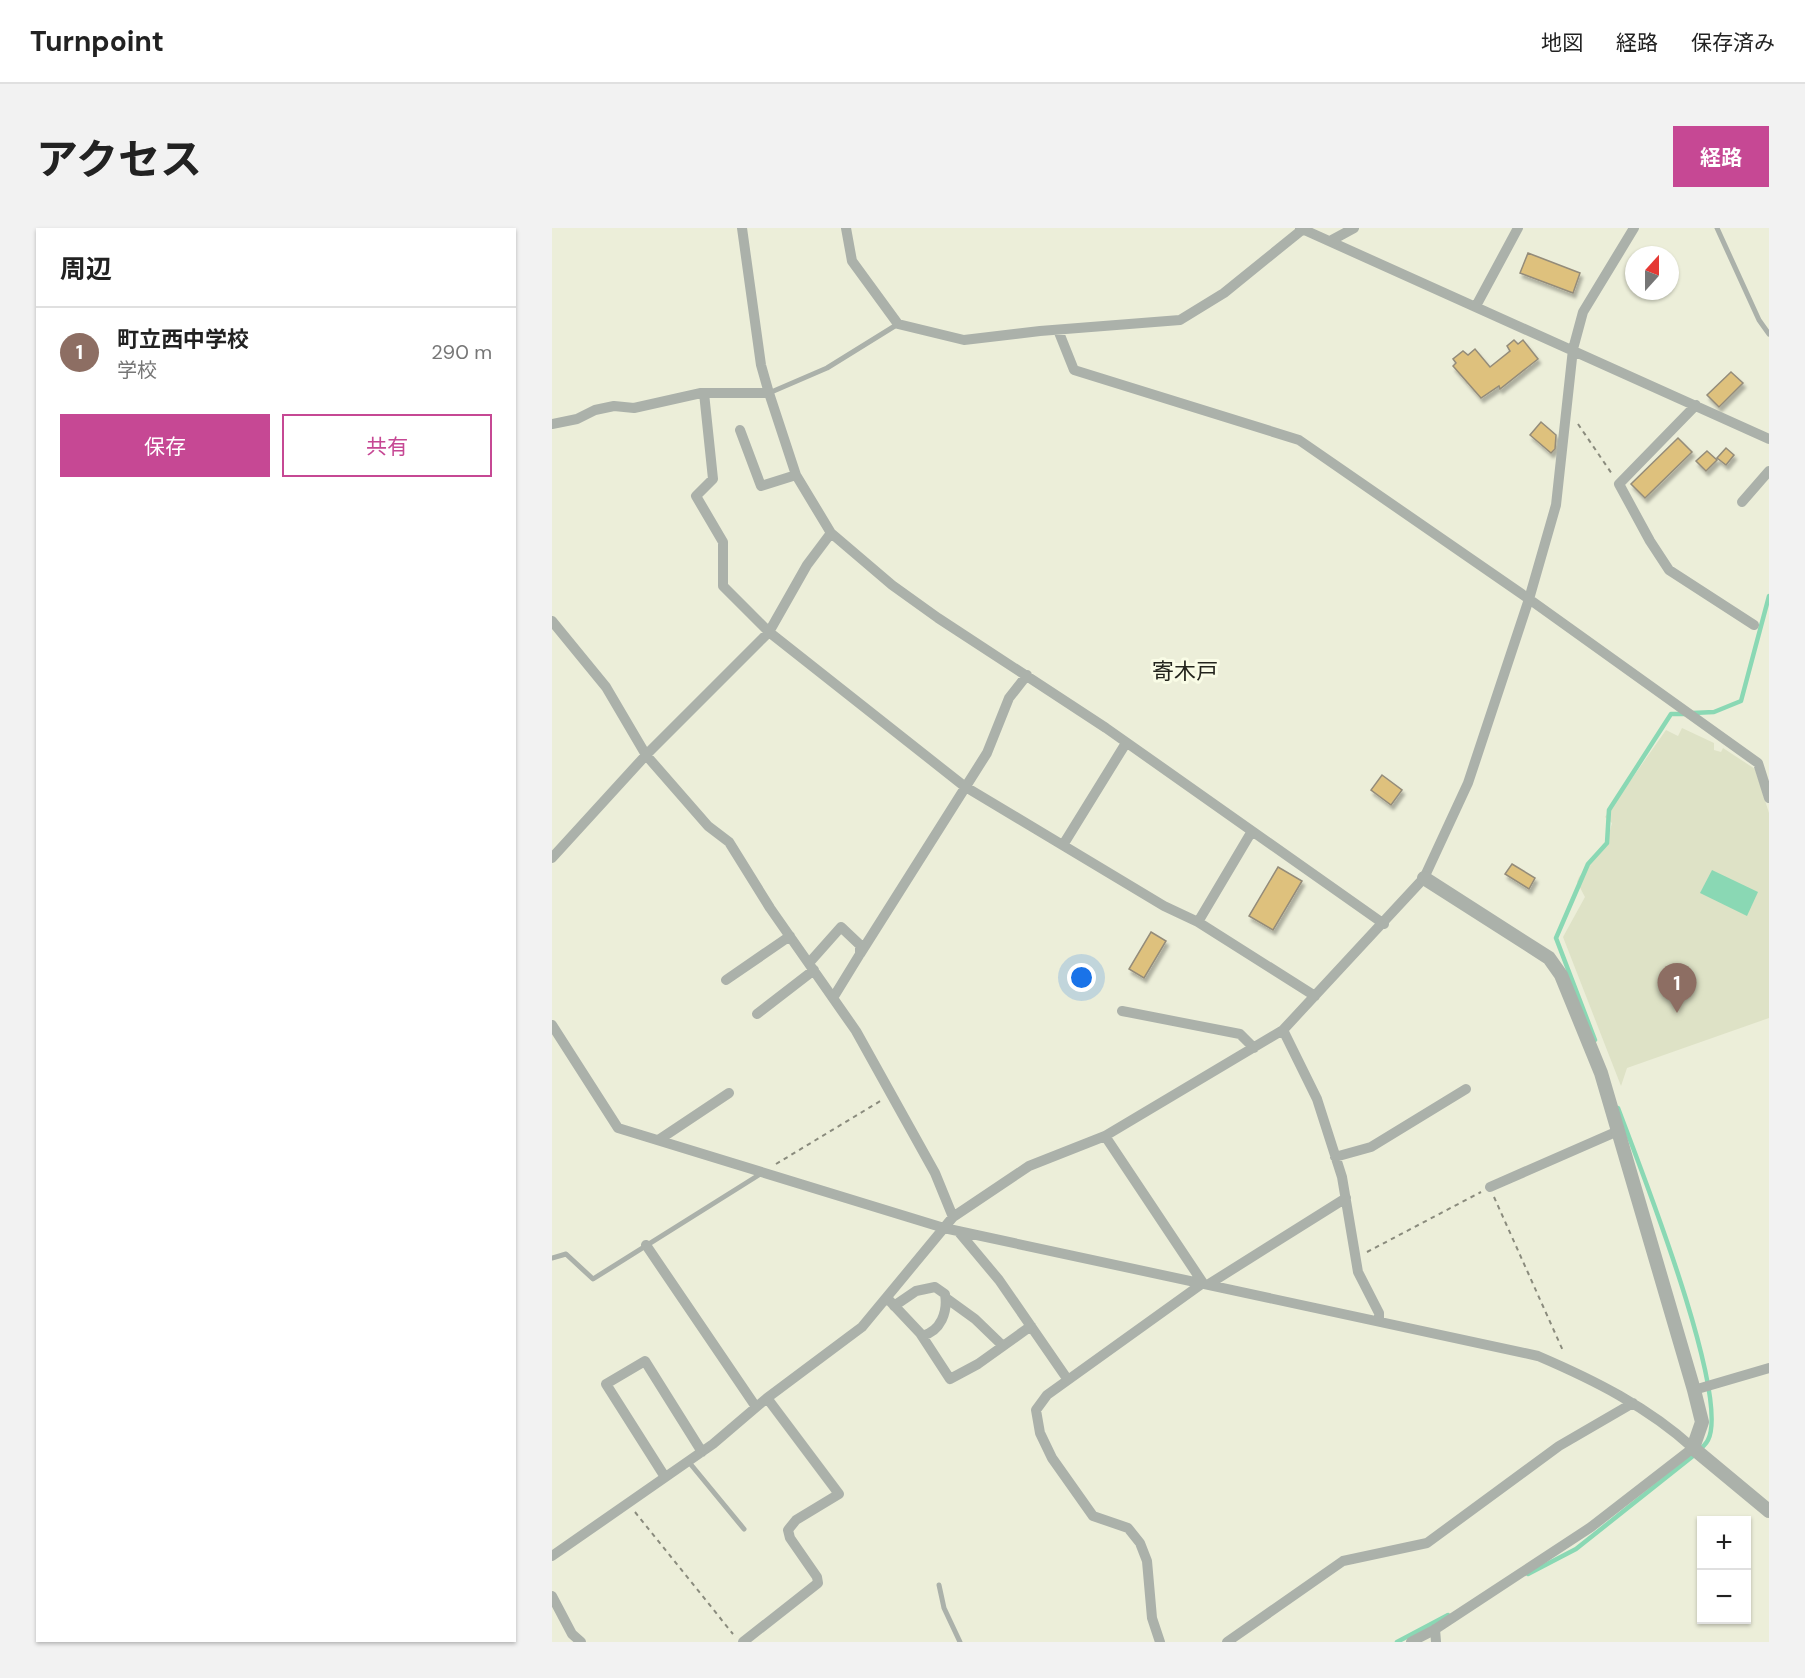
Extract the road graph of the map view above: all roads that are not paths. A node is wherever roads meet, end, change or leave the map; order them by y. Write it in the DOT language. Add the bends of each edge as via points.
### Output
graph roads {
  1 [pos="742,228"];
  2 [pos="846,228"];
  3 [pos="1354,228"];
  4 [pos="1518,228"];
  5 [pos="1634,228"];
  6 [pos="1717,228"];
  7 [pos="1301,229"];
  8 [pos="1332,240"];
  9 [pos="1476,306"];
  10 [pos="898,324"];
  11 [pos="1058,330"];
  12 [pos="1769,334"];
  13 [pos="1573,349"];
  14 [pos="704,393"];
  15 [pos="769,393"];
  16 [pos="1696,405"];
  17 [pos="552,424"];
  18 [pos="740,430"];
  19 [pos="1769,438"];
  20 [pos="1769,471"];
  21 [pos="796,475"];
  22 [pos="1742,502"];
  23 [pos="831,533"];
  24 [pos="1529,599"];
  25 [pos="552,621"];
  26 [pos="1754,625"];
  27 [pos="769,632"];
  28 [pos="1027,675"];
  29 [pos="1126,743"];
  30 [pos="646,755"];
  31 [pos="964,786"];
  32 [pos="1769,798"];
  33 [pos="1252,831"];
  34 [pos="1063,845"];
  35 [pos="552,858"];
  36 [pos="1424,878"];
  37 [pos="1198,922"];
  38 [pos="1384,924"];
  39 [pos="790,936"];
  40 [pos="861,954"];
  41 [pos="811,966"];
  42 [pos="726,980"];
  43 [pos="1315,996"];
  44 [pos="833,998"];
  45 [pos="1122,1011"];
  46 [pos="757,1014"];
  47 [pos="552,1025"];
  48 [pos="1283,1030"];
  49 [pos="1254,1048"];
  50 [pos="1466,1089"];
  51 [pos="729,1093"];
  52 [pos="1618,1131"];
  53 [pos="1105,1136"];
  54 [pos="660,1139"];
  55 [pos="1335,1157"];
  56 [pos="764,1172"];
  57 [pos="1490,1187"];
  58 [pos="1346,1198"];
  59 [pos="953,1217"];
  60 [pos="944,1228"];
  61 [pos="958,1230"];
  62 [pos="646,1245"];
  63 [pos="552,1258"];
  64 [pos="1206,1283"];
  65 [pos="946,1298"];
  66 [pos="891,1302"];
  67 [pos="1379,1320"];
  68 [pos="1030,1326"];
  69 [pos="922,1336"];
  70 [pos="1003,1346"];
  71 [pos="1769,1368"];
  72 [pos="1068,1380"];
  73 [pos="1694,1390"];
  74 [pos="767,1398"];
  75 [pos="1633,1402"];
  76 [pos="756,1407"];
  77 [pos="1693,1448"];
  78 [pos="702,1452"];
  79 [pos="688,1461"];
  80 [pos="666,1477"];
  81 [pos="1769,1511"];
  82 [pos="744,1529"];
  83 [pos="552,1556"];
  84 [pos="939,1585"];
  85 [pos="552,1596"];
  86 [pos="1435,1629"];
  87 [pos="581,1642"];
  88 [pos="741,1642"];
  89 [pos="960,1642"];
  90 [pos="1160,1642"];
  91 [pos="1227,1642"];
  92 [pos="1411,1642"];
  93 [pos="1436,1642"];
  1 -- 15 [label="street" via="761,364"];
  2 -- 10 [label="street" via="852,261"];
  3 -- 8 [label="street"];
  4 -- 9 [label="street"];
  5 -- 13 [label="street" via="1583,312"];
  6 -- 12 [label="lane"];
  7 -- 8 [label="street"];
  7 -- 11 [label="street" via="1224,292 1180,320"];
  8 -- 9 [label="street"];
  9 -- 13 [label="street"];
  10 -- 11 [label="street" via="964,340"];
  10 -- 15 [label="lane" via="826,368"];
  11 -- 24 [label="street" via="1074,370 1299,440"];
  13 -- 16 [label="street"];
  13 -- 24 [label="street" via="1556,505"];
  14 -- 15 [label="street"];
  14 -- 17 [label="street" via="634,408 614,406"];
  14 -- 27 [label="street" via="713,479 696,496 723,542 723,586"];
  15 -- 21 [label="street"];
  16 -- 19 [label="street"];
  16 -- 26 [label="street" via="1619,484 1669,570"];
  18 -- 21 [label="street" via="760,486"];
  20 -- 22 [label="street"];
  21 -- 23 [label="street"];
  23 -- 27 [label="street" via="807,565"];
  23 -- 28 [label="street" via="892,585"];
  24 -- 32 [label="street" via="1758,763"];
  24 -- 36 [label="street" via="1468,783"];
  25 -- 30 [label="street" via="606,687"];
  27 -- 30 [label="street"];
  27 -- 31 [label="street"];
  28 -- 29 [label="street"];
  28 -- 31 [label="street" via="1009,698 987,753"];
  29 -- 33 [label="street"];
  29 -- 34 [label="street"];
  30 -- 35 [label="street"];
  30 -- 39 [label="street" via="708,826 729,842"];
  31 -- 34 [label="street"];
  31 -- 40 [label="street"];
  33 -- 37 [label="street"];
  33 -- 38 [label="street"];
  34 -- 37 [label="street"];
  36 -- 38 [label="street"];
  36 -- 52 [label="street" via="1549,958 1579,1014"];
  37 -- 43 [label="street"];
  38 -- 43 [label="street"];
  39 -- 41 [label="street"];
  39 -- 42 [label="street"];
  40 -- 41 [label="street" via="860,945 841,927"];
  40 -- 44 [label="street"];
  41 -- 44 [label="street"];
  41 -- 46 [label="street"];
  43 -- 48 [label="street"];
  44 -- 59 [label="street" via="856,1031 935,1173"];
  45 -- 49 [label="street" via="1240,1034"];
  47 -- 54 [label="street" via="618,1128"];
  48 -- 49 [label="street"];
  48 -- 55 [label="street" via="1317,1099"];
  49 -- 53 [label="street"];
  50 -- 55 [label="street" via="1371,1148"];
  51 -- 54 [label="street"];
  52 -- 57 [label="street"];
  52 -- 73 [label="street"];
  53 -- 59 [label="street" via="1029,1166"];
  53 -- 64 [label="street"];
  54 -- 56 [label="street"];
  55 -- 58 [label="street"];
  56 -- 60 [label="street"];
  56 -- 62 [label="lane"];
  58 -- 64 [label="street"];
  58 -- 67 [label="street" via="1358,1272"];
  59 -- 60 [label="street"];
  60 -- 61 [label="street"];
  60 -- 66 [label="street"];
  61 -- 64 [label="street"];
  61 -- 68 [label="street"];
  62 -- 63 [label="lane" via="593,1279 566,1254"];
  62 -- 76 [label="street"];
  64 -- 67 [label="street"];
  64 -- 72 [label="street"];
  65 -- 66 [label="street" via="935,1287"];
  65 -- 69 [label="street" via="943,1319 936,1329"];
  65 -- 70 [label="street"];
  66 -- 69 [label="street"];
  66 -- 74 [label="street"];
  67 -- 75 [label="street" via="1538,1356"];
  68 -- 70 [label="street"];
  68 -- 72 [label="street"];
  69 -- 70 [label="street" via="950,1379"];
  71 -- 73 [label="street"];
  72 -- 90 [label="street" via="1047,1395 1036,1410 1040,1433 1052,1458 1093,1516 1128,1528 1140,1543 1147,1561 1152,1617"];
  73 -- 77 [label="street" via="1702,1422"];
  74 -- 76 [label="street"];
  74 -- 88 [label="street" via="838,1494 796,1520 788,1530 818,1582"];
  75 -- 77 [label="street"];
  75 -- 91 [label="street" via="1559,1446 1427,1544 1343,1561"];
  76 -- 78 [label="street"];
  77 -- 81 [label="street"];
  77 -- 86 [label="street" via="1591,1527"];
  78 -- 79 [label="street"];
  78 -- 80 [label="street" via="645,1361 606,1384"];
  79 -- 80 [label="street"];
  79 -- 82 [label="lane"];
  80 -- 83 [label="street"];
  84 -- 89 [label="lane" via="944,1608"];
  85 -- 87 [label="street" via="572,1634"];
  86 -- 92 [label="street"];
  86 -- 93 [label="street"];
}
